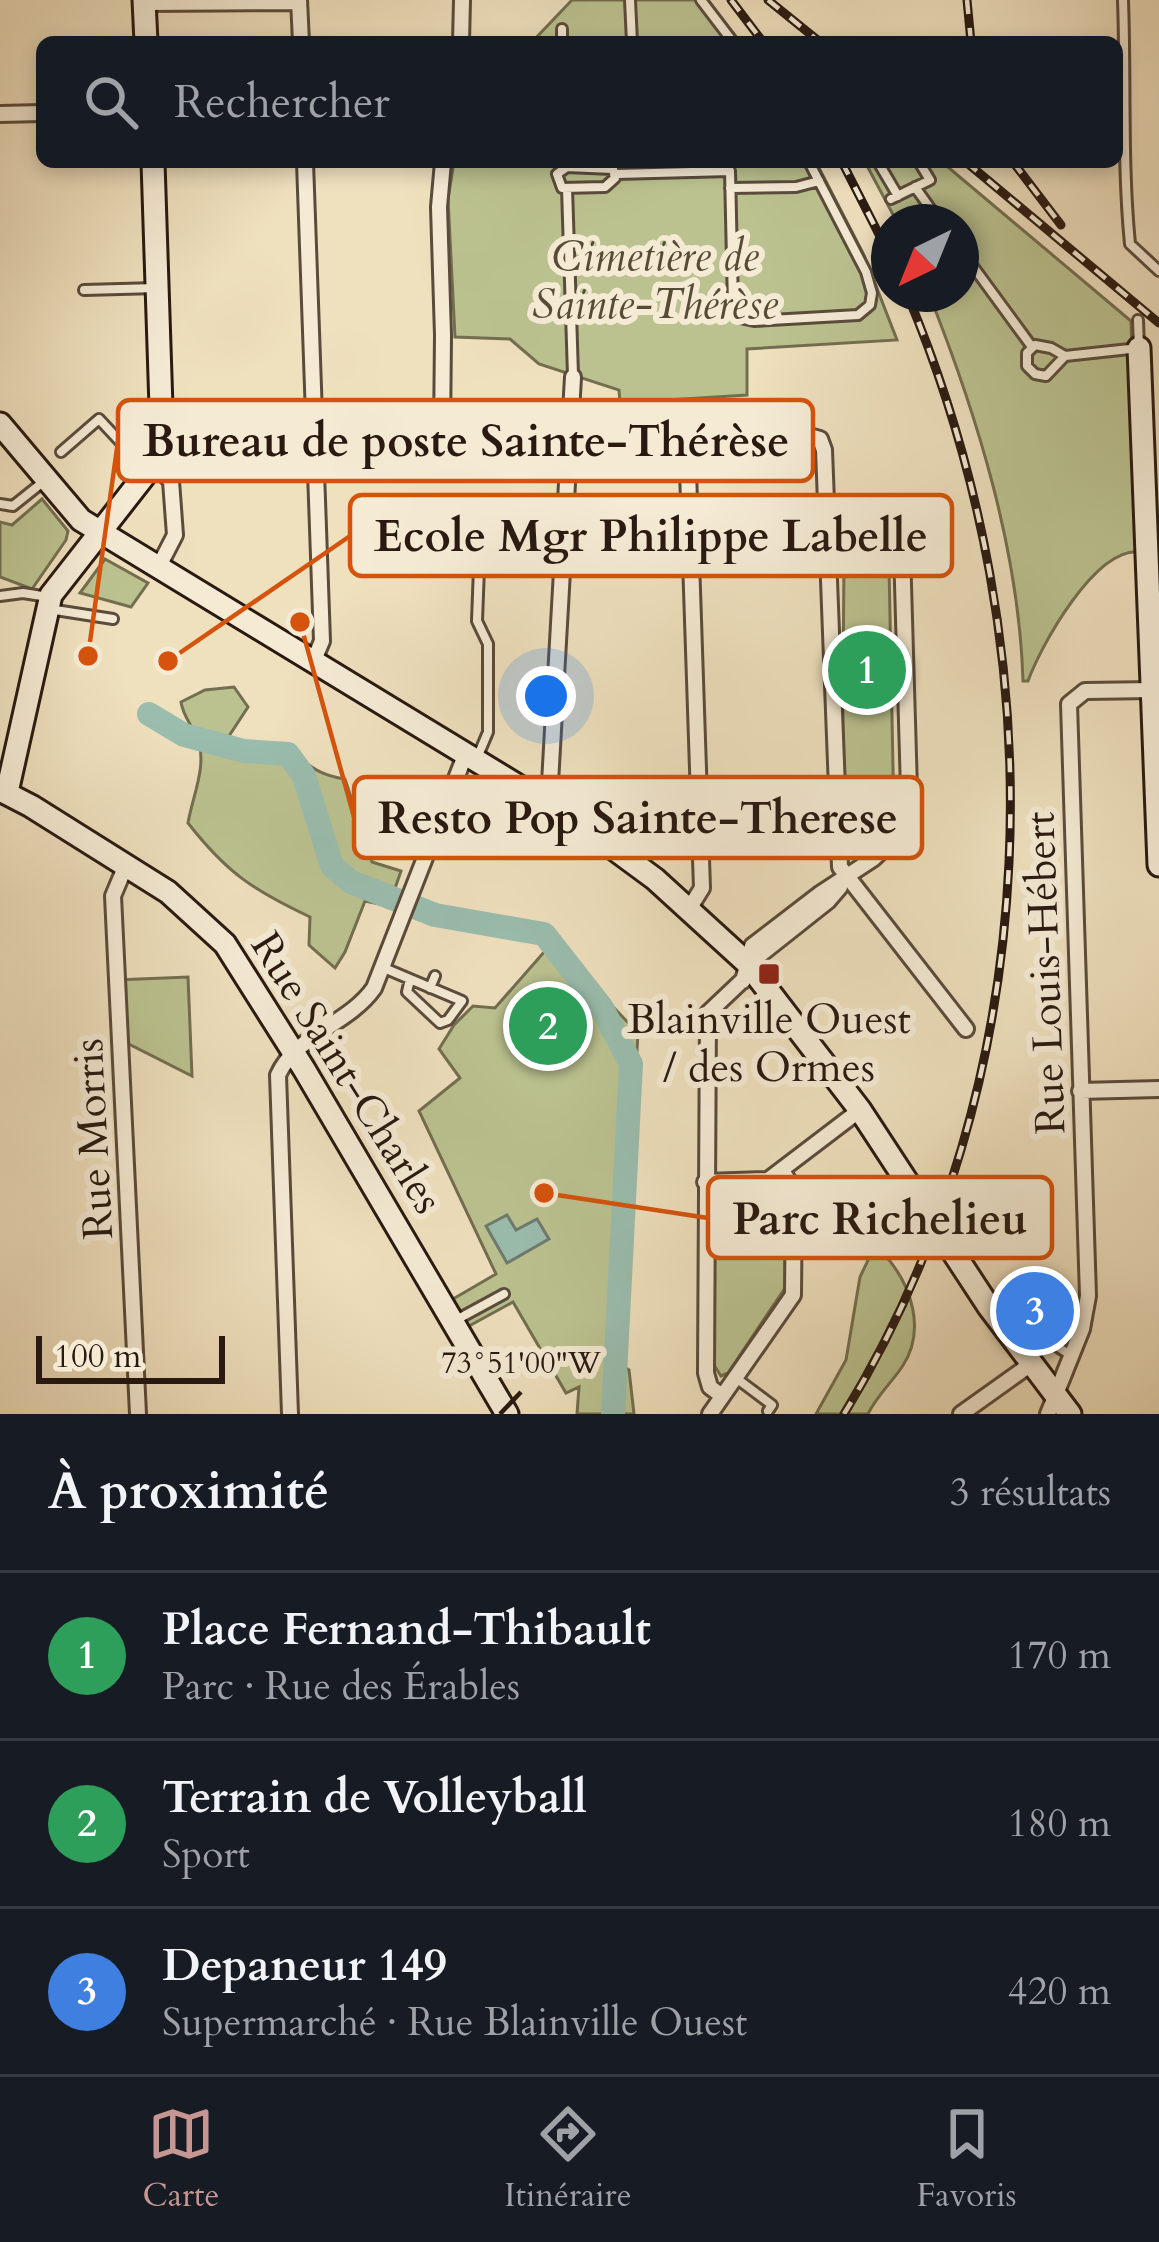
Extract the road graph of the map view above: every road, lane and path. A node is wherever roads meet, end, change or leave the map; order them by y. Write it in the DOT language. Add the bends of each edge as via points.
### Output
graph roads {
  1 [pos="462,0"];
  2 [pos="630,0"];
  3 [pos="701,0"];
  4 [pos="1123,0"];
  5 [pos="299,1"];
  6 [pos="145,2"];
  7 [pos="562,28"];
  8 [pos="146,36"];
  9 [pos="301,36"];
  10 [pos="460,36"];
  11 [pos="562,36"];
  12 [pos="632,36"];
  13 [pos="726,36"];
  14 [pos="36,113"];
  15 [pos="0,114"];
  16 [pos="153,168"];
  17 [pos="305,168"];
  18 [pos="442,168"];
  19 [pos="561,168"];
  20 [pos="569,168"];
  21 [pos="608,168"];
  22 [pos="636,168"];
  23 [pos="706,168"];
  24 [pos="730,168"];
  25 [pos="812,168"];
  26 [pos="881,168"];
  27 [pos="923,168"];
  28 [pos="616,174"];
  29 [pos="635,174"];
  30 [pos="819,182"];
  31 [pos="915,187"];
  32 [pos="571,188"];
  33 [pos="730,188"];
  34 [pos="927,204"];
  35 [pos="1159,271"];
  36 [pos="979,274"];
  37 [pos="158,288"];
  38 [pos="84,290"];
  39 [pos="1138,320"];
  40 [pos="1032,346"];
  41 [pos="1138,348"];
  42 [pos="1065,356"];
  43 [pos="573,377"];
  44 [pos="0,424"];
  45 [pos="316,428"];
  46 [pos="442,435"];
  47 [pos="687,441"];
  48 [pos="569,444"];
  49 [pos="61,452"];
  50 [pos="153,463"];
  51 [pos="46,479"];
  52 [pos="0,504"];
  53 [pos="1153,520"];
  54 [pos="99,532"];
  55 [pos="827,540"];
  56 [pos="480,541"];
  57 [pos="158,568"];
  58 [pos="0,596"];
  59 [pos="48,603"];
  60 [pos="113,620"];
  61 [pos="314,660"];
  62 [pos="1154,690"];
  63 [pos="471,756"];
  64 [pos="3,791"];
  65 [pos="544,801"];
  66 [pos="126,865"];
  67 [pos="1159,865"];
  68 [pos="848,879"];
  69 [pos="688,909"];
  70 [pos="382,968"];
  71 [pos="747,970"];
  72 [pos="435,976"];
  73 [pos="410,979"];
  74 [pos="430,988"];
  75 [pos="966,1028"];
  76 [pos="294,1054"];
  77 [pos="1159,1089"];
  78 [pos="1080,1090"];
  79 [pos="860,1110"];
  80 [pos="782,1171"];
  81 [pos="705,1182"];
  82 [pos="504,1294"];
  83 [pos="1019,1305"];
  84 [pos="1086,1313"];
  85 [pos="454,1322"];
  86 [pos="1018,1332"];
  87 [pos="1045,1339"];
  88 [pos="1072,1356"];
  89 [pos="1031,1364"];
  90 [pos="736,1378"];
  91 [pos="722,1396"];
  92 [pos="1058,1408"];
  93 [pos="768,1411"];
  94 [pos="138,1414"];
  95 [pos="290,1414"];
  96 [pos="507,1414"];
  97 [pos="710,1414"];
  98 [pos="961,1414"];
  1 -- 10 [label="street"];
  2 -- 12 [label="lane"];
  3 -- 13 [label="lane"];
  4 -- 35 [label="lane" via="1130,244"];
  5 -- 6 [label="street"];
  5 -- 9 [label="street"];
  6 -- 8 [label="street"];
  7 -- 11 [label="lane"];
  14 -- 15 [label="street"];
  16 -- 37 [label="street"];
  17 -- 45 [label="street"];
  18 -- 46 [label="street"];
  19 -- 32 [label="lane" via="560,188"];
  20 -- 32 [label="lane"];
  21 -- 28 [label="lane"];
  22 -- 29 [label="lane"];
  23 -- 29 [label="lane"];
  24 -- 33 [label="lane"];
  25 -- 30 [label="lane"];
  26 -- 31 [label="lane" via="895,197"];
  27 -- 31 [label="lane" via="930,180"];
  28 -- 29 [label="lane"];
  28 -- 32 [label="lane" via="605,187"];
  30 -- 33 [label="lane"];
  30 -- 33 [label="lane" via="869,280 872,299 858,315 737,315"];
  31 -- 34 [label="lane"];
  32 -- 43 [label="lane"];
  36 -- 40 [label="lane"];
  37 -- 38 [label="lane"];
  37 -- 50 [label="street" via="164,421"];
  39 -- 41 [label="lane"];
  40 -- 42 [label="lane"];
  40 -- 42 [label="lane" via="1026,362 1039,376"];
  41 -- 42 [label="lane"];
  41 -- 53 [label="street"];
  43 -- 48 [label="street"];
  44 -- 51 [label="street"];
  45 -- 46 [label="street"];
  45 -- 61 [label="street" via="322,641"];
  46 -- 48 [label="street"];
  47 -- 48 [label="street"];
  47 -- 55 [label="street" via="820,439"];
  47 -- 69 [label="street" via="701,887"];
  48 -- 65 [label="street"];
  49 -- 50 [label="lane" via="99,419"];
  50 -- 54 [label="street"];
  50 -- 57 [label="street" via="170,478 174,509 174,539"];
  51 -- 52 [label="lane" via="13,506"];
  51 -- 54 [label="street"];
  53 -- 62 [label="street"];
  54 -- 57 [label="street"];
  54 -- 59 [label="street"];
  55 -- 68 [label="street" via="837,843"];
  55 -- 68 [label="street" via="889,538 903,554 912,816 904,833"];
  56 -- 63 [label="lane" via="476,621 488,649 488,732"];
  57 -- 61 [label="street"];
  58 -- 59 [label="lane" via="23,592"];
  59 -- 60 [label="lane"];
  59 -- 64 [label="street"];
  61 -- 63 [label="street"];
  62 -- 67 [label="street"];
  62 -- 78 [label="street, Rue Louis-Hébert" via="1088,690 1070,704"];
  63 -- 65 [label="street"];
  63 -- 70 [label="street"];
  64 -- 66 [label="street, Rue Saint-Charles"];
  65 -- 69 [label="street"];
  66 -- 76 [label="street, Rue Saint-Charles" via="220,939"];
  66 -- 94 [label="street, Rue Morris" via="113,896"];
  68 -- 71 [label="street" via="752,946"];
  68 -- 75 [label="street"];
  69 -- 71 [label="street"];
  70 -- 73 [label="lane"];
  70 -- 76 [label="street" via="357,1009"];
  71 -- 79 [label="street"];
  71 -- 81 [label="street" via="708,1013"];
  72 -- 74 [label="lane"];
  73 -- 74 [label="lane"];
  73 -- 74 [label="lane" via="407,992 440,1023 448,1020 462,1001"];
  76 -- 85 [label="street, Rue Saint-Charles"];
  76 -- 95 [label="street" via="280,1070 277,1092"];
  77 -- 78 [label="street"];
  78 -- 84 [label="street, Rue Louis-Hébert"];
  79 -- 80 [label="street"];
  79 -- 86 [label="street"];
  80 -- 81 [label="street" via="765,1181"];
  80 -- 90 [label="street" via="794,1189 794,1289"];
  81 -- 91 [label="street" via="706,1378"];
  82 -- 85 [label="lane"];
  83 -- 86 [label="lane"];
  84 -- 87 [label="lane" via="1063,1311"];
  84 -- 88 [label="street, Rue Louis-Hébert"];
  85 -- 96 [label="street, Rue Saint-Charles"];
  86 -- 87 [label="lane"];
  86 -- 89 [label="street"];
  87 -- 88 [label="lane"];
  88 -- 92 [label="street, Rue Louis-Hébert"];
  89 -- 92 [label="street"];
  89 -- 98 [label="street"];
  90 -- 91 [label="street"];
  90 -- 93 [label="lane" via="772,1405"];
  91 -- 97 [label="street"];
}
